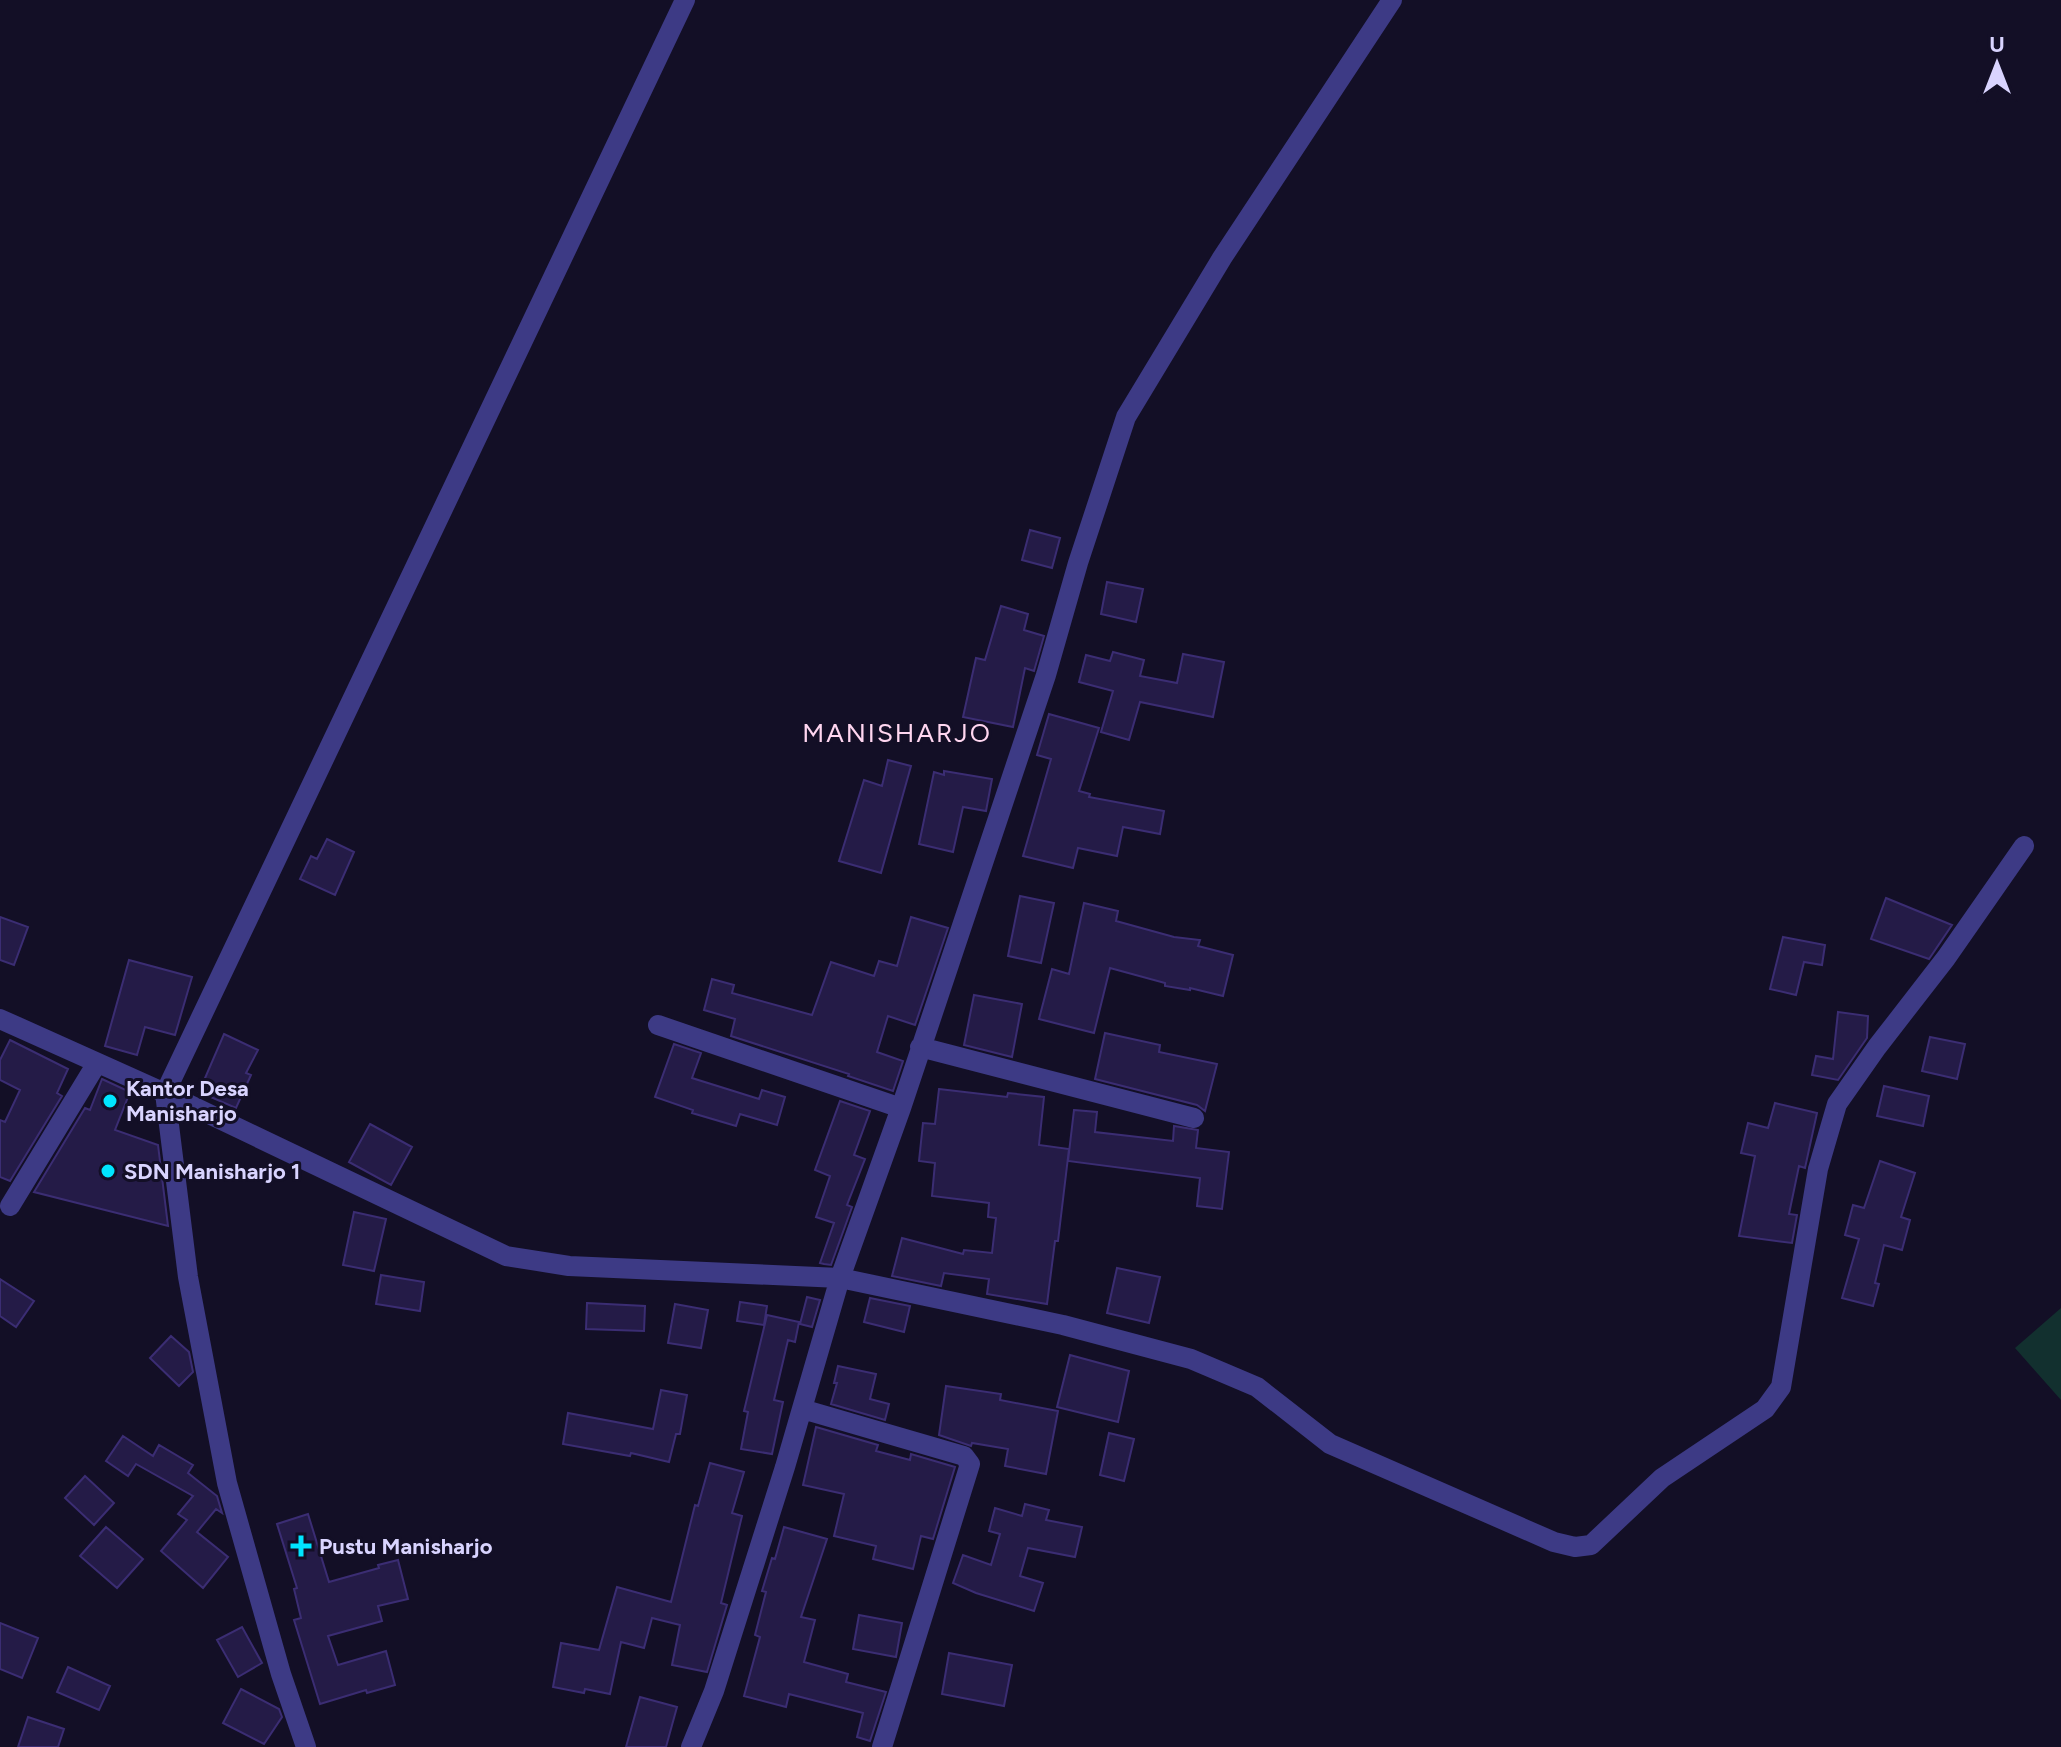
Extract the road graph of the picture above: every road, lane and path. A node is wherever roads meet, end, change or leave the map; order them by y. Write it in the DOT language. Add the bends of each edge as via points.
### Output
graph roads {
  1 [pos="685,0"];
  2 [pos="1392,0"];
  3 [pos="2024,846"];
  4 [pos="0,1019"];
  5 [pos="658,1025"];
  6 [pos="920,1047"];
  7 [pos="97,1063"];
  8 [pos="165,1093"];
  9 [pos="901,1108"];
  10 [pos="1194,1118"];
  11 [pos="10,1206"];
  12 [pos="840,1278"];
  13 [pos="802,1409"];
  14 [pos="306,1747"];
  15 [pos="691,1747"];
  16 [pos="882,1747"];
  1 -- 8 [label="street"];
  2 -- 6 [label="street" via="1222,258 1126,417 1046,675"];
  3 -- 12 [label="street" via="1837,1104 1818,1169 1781,1387 1774,1401 1662,1478 1591,1545 1554,1542 1330,1444 1257,1387 1191,1359 1063,1325"];
  4 -- 7 [label="street"];
  5 -- 9 [label="street"];
  6 -- 9 [label="street"];
  6 -- 10 [label="street"];
  7 -- 8 [label="street"];
  7 -- 11 [label="street"];
  8 -- 12 [label="street" via="506,1256 569,1266"];
  8 -- 14 [label="street" via="188,1277 227,1483"];
  9 -- 12 [label="street"];
  12 -- 13 [label="street"];
  13 -- 15 [label="street" via="714,1691"];
  13 -- 16 [label="street" via="964,1456 970,1464"];
}
